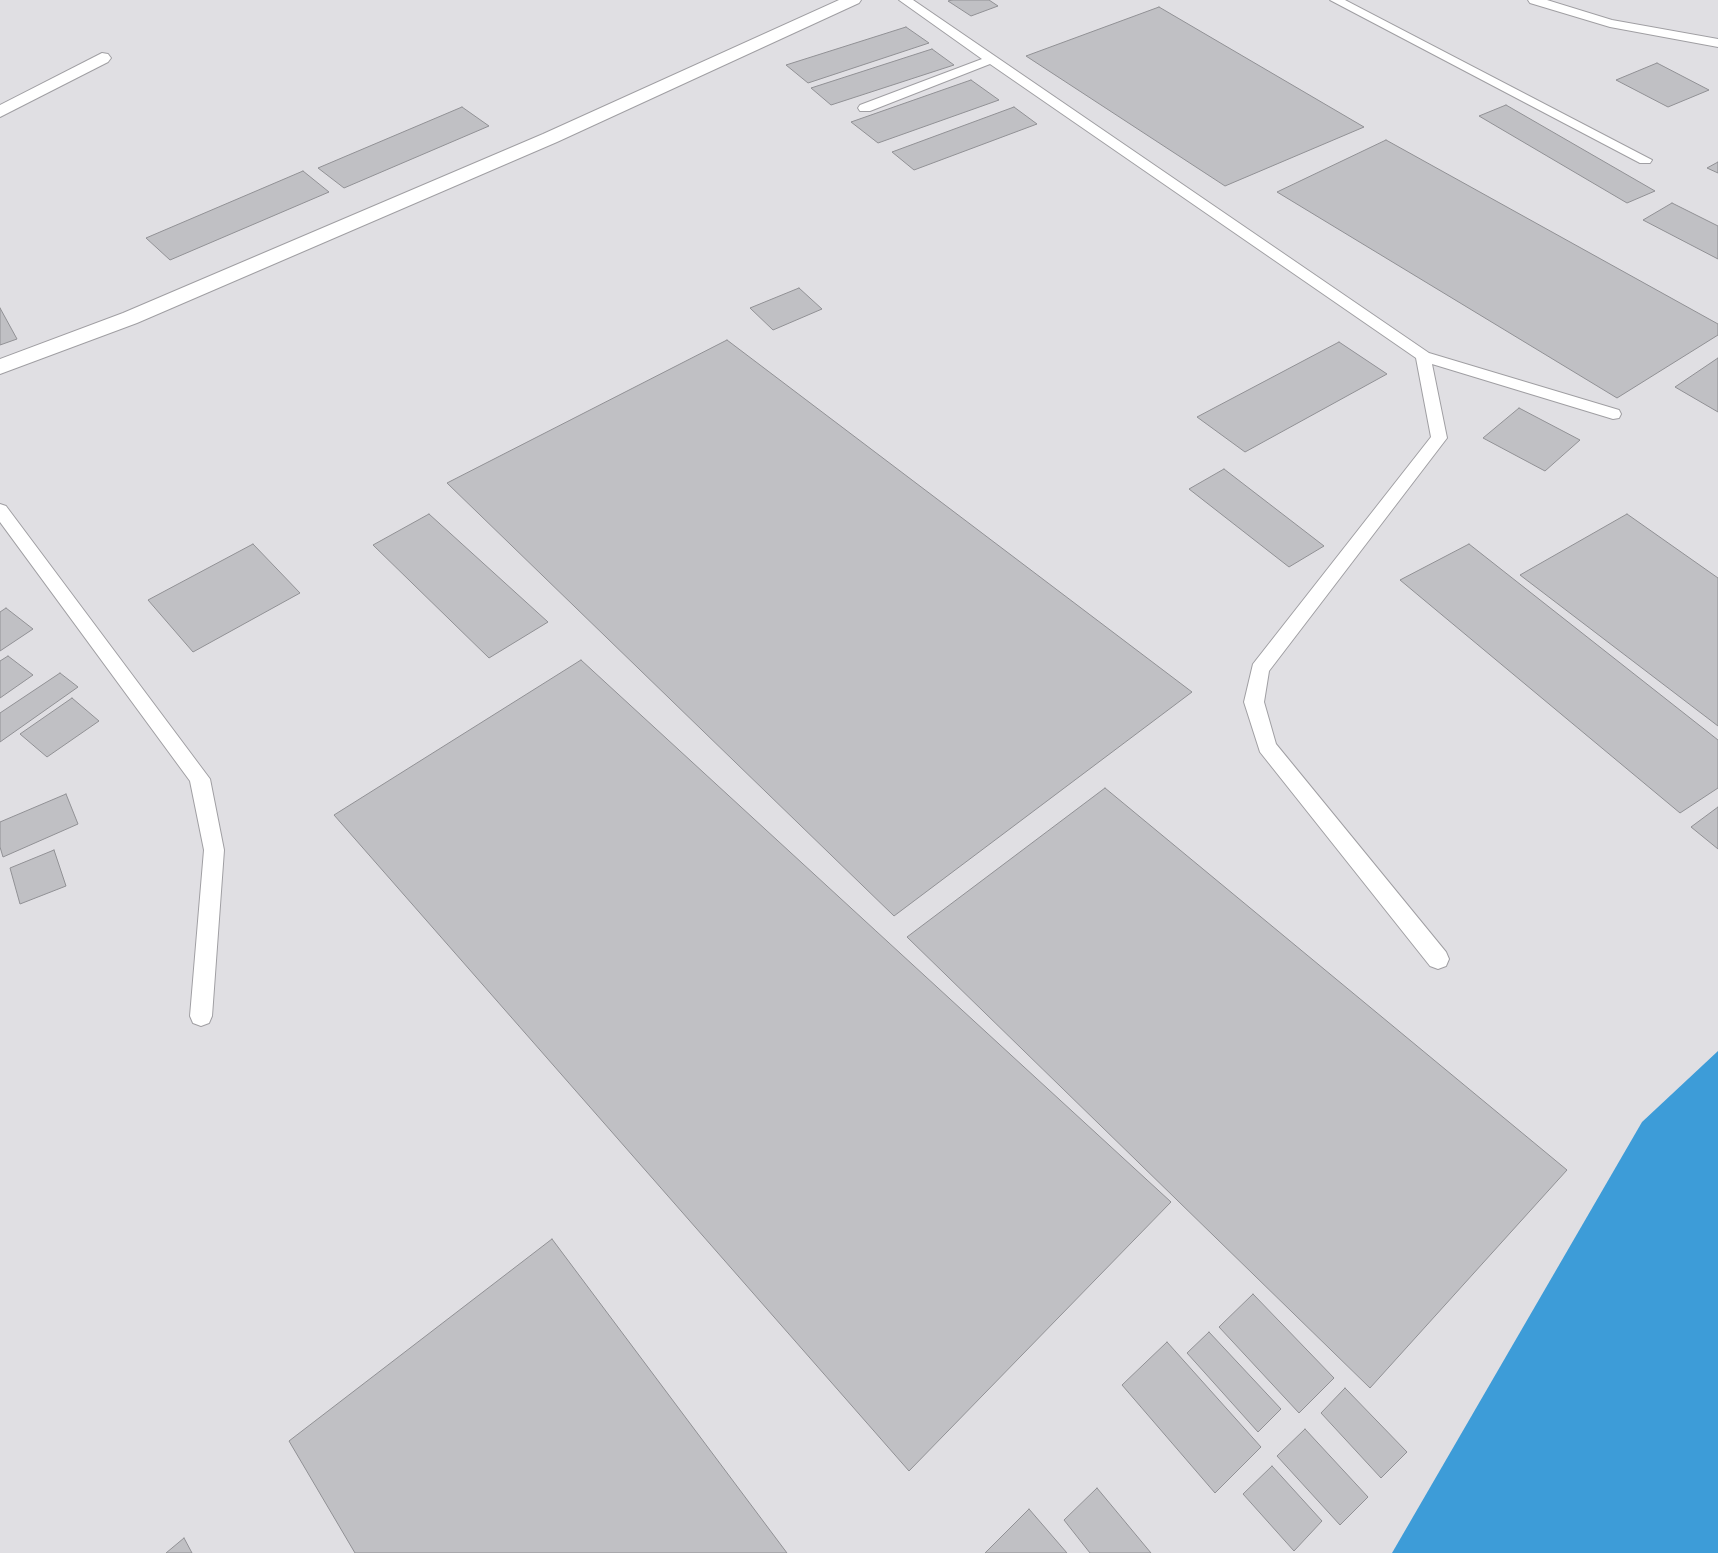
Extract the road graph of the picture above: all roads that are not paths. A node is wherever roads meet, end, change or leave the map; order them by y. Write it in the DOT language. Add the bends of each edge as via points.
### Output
graph roads {
  1 [pos="853,0"];
  2 [pos="905,0"];
  3 [pos="1336,0"];
  4 [pos="1534,0"];
  5 [pos="1718,42"];
  6 [pos="102,58"];
  7 [pos="993,59"];
  8 [pos="865,108"];
  9 [pos="0,112"];
  10 [pos="1645,160"];
  11 [pos="1423,356"];
  12 [pos="0,367"];
  13 [pos="1613,414"];
  14 [pos="0,510"];
  15 [pos="1438,959"];
  16 [pos="201,1016"];
  1 -- 12 [label="street" via="531,146 130,318"];
  2 -- 7 [label="lane"];
  3 -- 10 [label="lane"];
  4 -- 5 [label="lane" via="1610,22"];
  6 -- 9 [label="street"];
  7 -- 8 [label="lane"];
  7 -- 11 [label="lane"];
  11 -- 13 [label="lane"];
  11 -- 15 [label="lane" via="1439,438 1260,669 1254,702 1267,747"];
  14 -- 16 [label="lane" via="200,779 214,850"];
}
